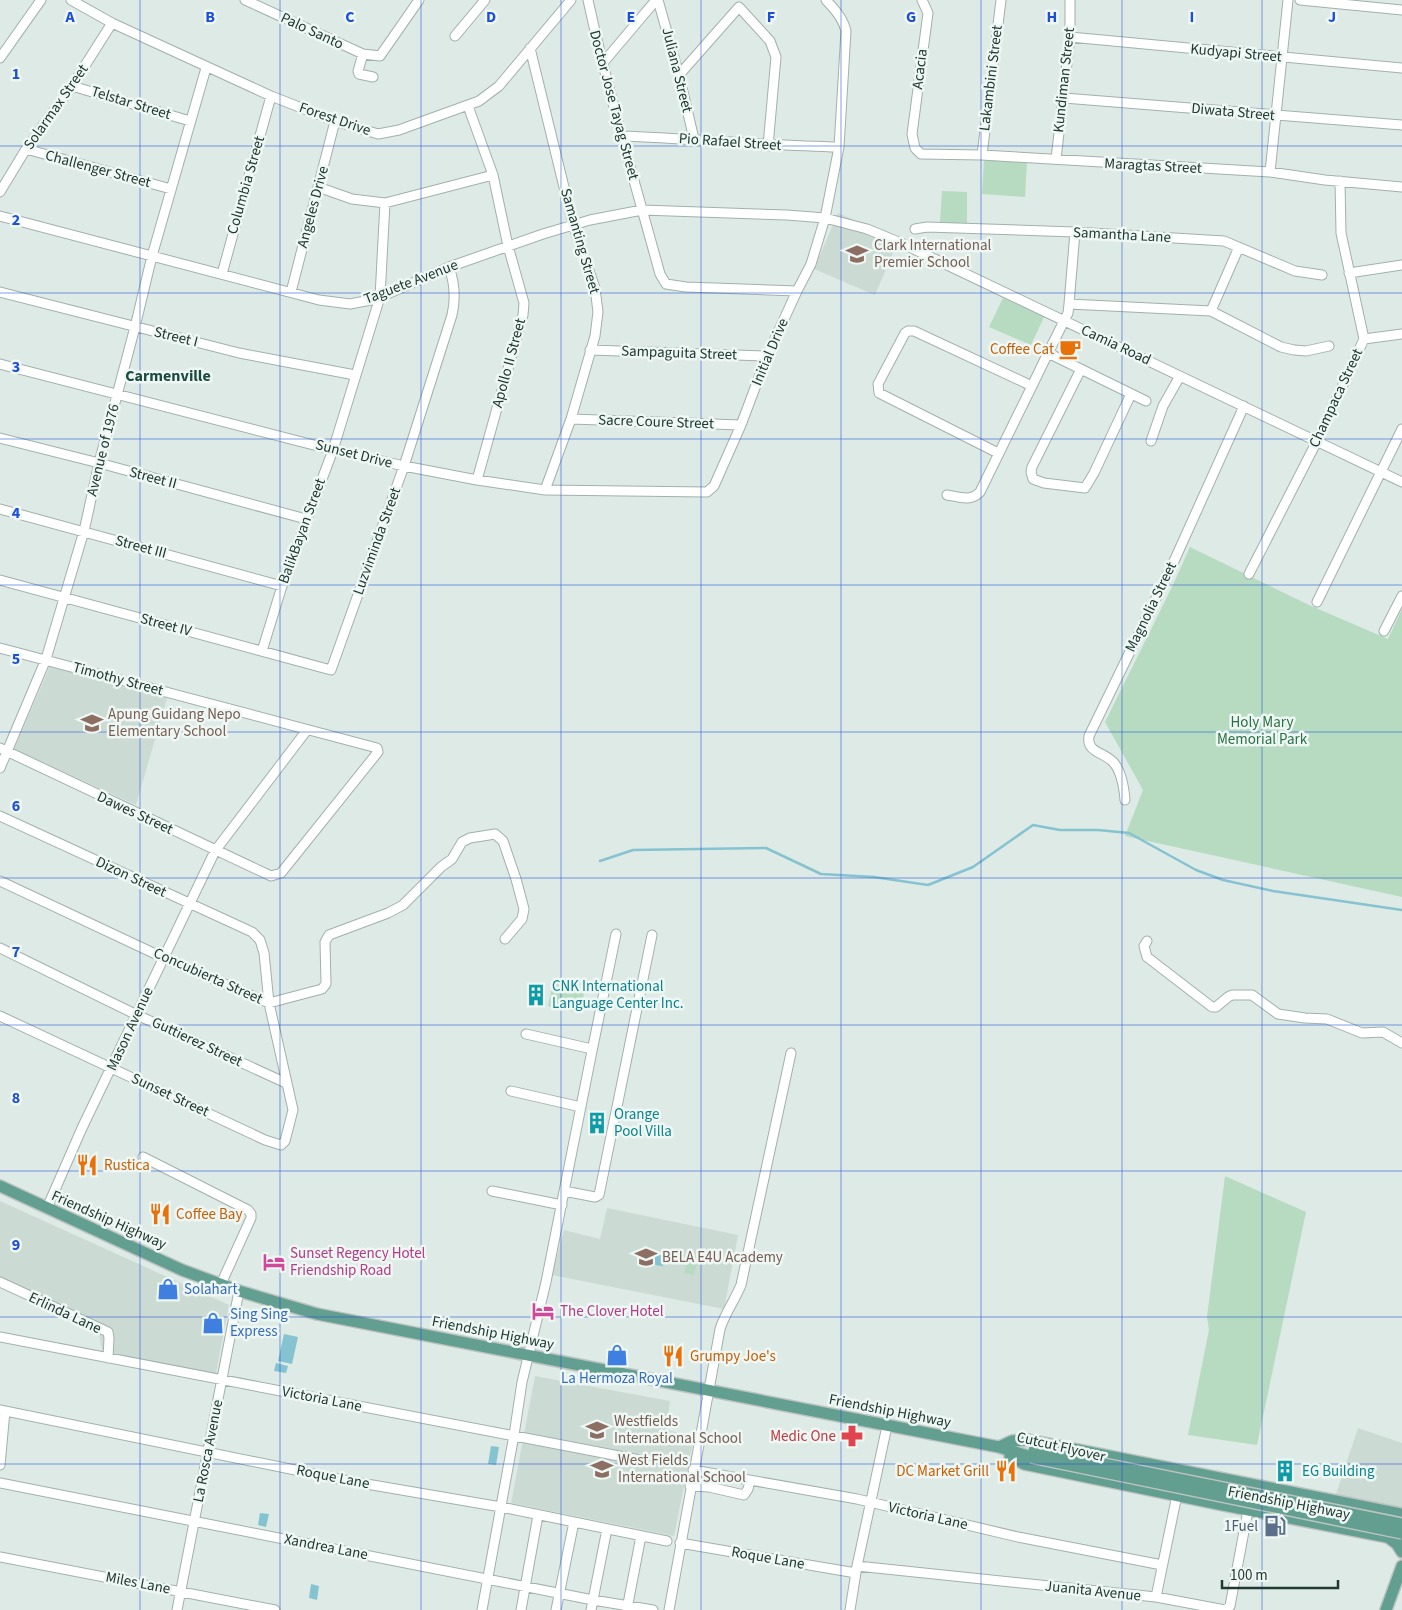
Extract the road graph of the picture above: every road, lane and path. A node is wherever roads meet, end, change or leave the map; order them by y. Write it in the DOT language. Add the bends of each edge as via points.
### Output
graph roads {
  1 [pos="41,0"];
  2 [pos="71,0"];
  3 [pos="245,0"];
  4 [pos="419,0"];
  5 [pos="484,0"];
  6 [pos="571,0"];
  7 [pos="588,0"];
  8 [pos="657,0"];
  9 [pos="826,0"];
  10 [pos="922,0"];
  11 [pos="1001,0"];
  12 [pos="1070,0"];
  13 [pos="1288,0"];
  14 [pos="1300,0"];
  15 [pos="742,3"];
  16 [pos="1402,10"];
  17 [pos="112,23"];
  18 [pos="455,36"];
  19 [pos="1070,37"];
  20 [pos="530,48"];
  21 [pos="363,54"];
  22 [pos="1282,57"];
  23 [pos="0,58"];
  24 [pos="602,64"];
  25 [pos="206,68"];
  26 [pos="1402,68"];
  27 [pos="679,75"];
  28 [pos="373,77"];
  29 [pos="72,86"];
  30 [pos="271,96"];
  31 [pos="1064,98"];
  32 [pos="468,106"];
  33 [pos="1275,115"];
  34 [pos="190,121"];
  35 [pos="335,121"];
  36 [pos="1402,125"];
  37 [pos="622,136"];
  38 [pos="694,140"];
  39 [pos="912,140"];
  40 [pos="768,146"];
  41 [pos="839,147"];
  42 [pos="26,149"];
  43 [pos="982,155"];
  44 [pos="1056,159"];
  45 [pos="1270,172"];
  46 [pos="493,175"];
  47 [pos="1340,181"];
  48 [pos="318,187"];
  49 [pos="1402,187"];
  50 [pos="171,189"];
  51 [pos="0,192"];
  52 [pos="385,204"];
  53 [pos="642,210"];
  54 [pos="0,216"];
  55 [pos="825,218"];
  56 [pos="574,224"];
  57 [pos="915,229"];
  58 [pos="1075,232"];
  59 [pos="508,246"];
  60 [pos="1238,247"];
  61 [pos="152,256"];
  62 [pos="1402,265"];
  63 [pos="449,267"];
  64 [pos="1349,273"];
  65 [pos="222,274"];
  66 [pos="1322,275"];
  67 [pos="797,291"];
  68 [pos="0,292"];
  69 [pos="291,292"];
  70 [pos="380,297"];
  71 [pos="1069,304"];
  72 [pos="1211,311"];
  73 [pos="1065,320"];
  74 [pos="135,327"];
  75 [pos="1402,334"];
  76 [pos="1364,339"];
  77 [pos="1329,346"];
  78 [pos="590,350"];
  79 [pos="1048,353"];
  80 [pos="767,356"];
  81 [pos="0,364"];
  82 [pos="1081,369"];
  83 [pos="355,375"];
  84 [pos="1180,376"];
  85 [pos="1032,386"];
  86 [pos="1131,394"];
  87 [pos="117,395"];
  88 [pos="1146,402"];
  89 [pos="1244,406"];
  90 [pos="571,419"];
  91 [pos="741,425"];
  92 [pos="1402,429"];
  93 [pos="0,438"];
  94 [pos="1151,441"];
  95 [pos="1317,441"];
  96 [pos="333,450"];
  97 [pos="998,453"];
  98 [pos="99,463"];
  99 [pos="404,466"];
  100 [pos="1381,473"];
  101 [pos="477,480"];
  102 [pos="1402,482"];
  103 [pos="714,486"];
  104 [pos="545,490"];
  105 [pos="948,495"];
  106 [pos="0,509"];
  107 [pos="306,519"];
  108 [pos="84,531"];
  109 [pos="1249,574"];
  110 [pos="0,580"];
  111 [pos="282,586"];
  112 [pos="1402,596"];
  113 [pos="64,597"];
  114 [pos="1318,602"];
  115 [pos="1384,631"];
  116 [pos="0,648"];
  117 [pos="262,651"];
  118 [pos="46,660"];
  119 [pos="331,670"];
  120 [pos="307,730"];
  121 [pos="4,750"];
  122 [pos="0,768"];
  123 [pos="1125,800"];
  124 [pos="0,816"];
  125 [pos="215,851"];
  126 [pos="271,876"];
  127 [pos="0,881"];
  128 [pos="190,904"];
  129 [pos="616,934"];
  130 [pos="652,935"];
  131 [pos="505,939"];
  132 [pos="1147,941"];
  133 [pos="0,948"];
  134 [pos="164,958"];
  135 [pos="269,1003"];
  136 [pos="138,1015"];
  137 [pos="0,1016"];
  138 [pos="526,1034"];
  139 [pos="1402,1043"];
  140 [pos="592,1048"];
  141 [pos="791,1053"];
  142 [pos="112,1068"];
  143 [pos="286,1083"];
  144 [pos="511,1091"];
  145 [pos="581,1107"];
  146 [pos="143,1157"];
  147 [pos="0,1186"];
  148 [pos="492,1191"];
  149 [pos="564,1191"];
  150 [pos="562,1205"];
  151 [pos="47,1208"];
  152 [pos="0,1282"];
  153 [pos="221,1284"];
  154 [pos="239,1291"];
  155 [pos="0,1337"];
  156 [pos="528,1355"];
  157 [pos="108,1358"];
  158 [pos="222,1380"];
  159 [pos="709,1392"];
  160 [pos="2,1411"];
  161 [pos="887,1426"];
  162 [pos="514,1435"];
  163 [pos="999,1447"];
  164 [pos="208,1451"];
  165 [pos="1033,1454"];
  166 [pos="645,1462"];
  167 [pos="0,1466"];
  168 [pos="693,1470"];
  169 [pos="713,1475"];
  170 [pos="750,1481"];
  171 [pos="0,1483"];
  172 [pos="1246,1483"];
  173 [pos="690,1486"];
  174 [pos="709,1487"];
  175 [pos="1177,1495"];
  176 [pos="872,1503"];
  177 [pos="1353,1504"];
  178 [pos="501,1508"];
  179 [pos="1245,1510"];
  180 [pos="1402,1514"];
  181 [pos="538,1515"];
  182 [pos="194,1521"];
  183 [pos="574,1522"];
  184 [pos="1402,1524"];
  185 [pos="607,1529"];
  186 [pos="1348,1529"];
  187 [pos="1402,1533"];
  188 [pos="641,1536"];
  189 [pos="1388,1537"];
  190 [pos="1402,1540"];
  191 [pos="667,1541"];
  192 [pos="680,1543"];
  193 [pos="1402,1552"];
  194 [pos="0,1556"];
  195 [pos="1162,1565"];
  196 [pos="1402,1566"];
  197 [pos="856,1570"];
  198 [pos="487,1579"];
  199 [pos="525,1586"];
  200 [pos="180,1592"];
  201 [pos="559,1593"];
  202 [pos="1156,1597"];
  203 [pos="593,1600"];
  204 [pos="628,1608"];
  205 [pos="177,1610"];
  206 [pos="275,1610"];
  207 [pos="482,1610"];
  208 [pos="521,1610"];
  209 [pos="556,1610"];
  210 [pos="591,1610"];
  211 [pos="653,1610"];
  212 [pos="669,1610"];
  213 [pos="850,1610"];
  214 [pos="1386,1610"];
  1 -- 23 [label="street"];
  2 -- 17 [label="street, Forest Drive"];
  3 -- 21 [label="street, Palo Santo"];
  4 -- 21 [label="street, Palo Santo" via="380,56"];
  5 -- 18 [label="street"];
  6 -- 20 [label="street, Forest Drive"];
  7 -- 24 [label="street, Doctor Jose Tayag Street"];
  8 -- 24 [label="street"];
  8 -- 27 [label="street, Juliana Street"];
  9 -- 41 [label="street, Initial Drive" via="845,23 846,31"];
  10 -- 39 [label="street, Acacia" via="928,13"];
  11 -- 43 [label="street, Lakambini Street"];
  12 -- 19 [label="street, Kundiman Street"];
  13 -- 22 [label="street"];
  14 -- 16 [label="street"];
  15 -- 27 [label="street"];
  15 -- 40 [label="street" via="770,41 776,57"];
  17 -- 25 [label="street, Forest Drive"];
  17 -- 29 [label="street, Solarmax Street"];
  19 -- 22 [label="street, Kudyapi Street"];
  19 -- 31 [label="street, Kundiman Street"];
  20 -- 32 [label="street, Forest Drive" via="499,86"];
  20 -- 56 [label="street, Samanting Street"];
  21 -- 28 [label="street" via="359,74"];
  22 -- 26 [label="street, Kudyapi Street"];
  22 -- 33 [label="street"];
  24 -- 37 [label="street, Doctor Jose Tayag Street"];
  25 -- 30 [label="street, Forest Drive"];
  25 -- 34 [label="street, Avenue of 1976"];
  27 -- 38 [label="street, Juliana Street"];
  29 -- 34 [label="street, Telstar Street"];
  29 -- 42 [label="street, Solarmax Street"];
  30 -- 35 [label="street, Forest Drive"];
  30 -- 65 [label="street, Columbia Street"];
  31 -- 33 [label="street, Diwata Street"];
  31 -- 44 [label="street, Kundiman Street"];
  32 -- 35 [label="street, Forest Drive" via="387,133 378,134"];
  32 -- 46 [label="street, Apollo II Street"];
  33 -- 36 [label="street, Diwata Street"];
  33 -- 45 [label="street"];
  34 -- 50 [label="street, Avenue of 1976"];
  35 -- 48 [label="street, Angeles Drive"];
  37 -- 38 [label="street, Pio Rafael Street"];
  37 -- 53 [label="street, Doctor Jose Tayag Street"];
  38 -- 40 [label="street, Pio Rafael Street"];
  39 -- 43 [label="street, Maragtas Street" via="914,148 921,154"];
  40 -- 41 [label="street, Pio Rafael Street"];
  41 -- 55 [label="street, Initial Drive"];
  42 -- 50 [label="street, Challenger Street"];
  42 -- 51 [label="street, Solarmax Street"];
  43 -- 44 [label="street, Maragtas Street"];
  44 -- 45 [label="street, Maragtas Street"];
  45 -- 47 [label="street, Maragtas Street"];
  46 -- 52 [label="street"];
  46 -- 59 [label="street, Apollo II Street"];
  47 -- 49 [label="street, Maragtas Street"];
  47 -- 64 [label="street, Champaca Street" via="1341,233"];
  48 -- 52 [label="street" via="352,199"];
  48 -- 69 [label="street, Angeles Drive"];
  50 -- 61 [label="street, Avenue of 1976"];
  52 -- 70 [label="street, BalikBayan Street"];
  53 -- 55 [label="street, Taguete Avenue"];
  53 -- 56 [label="street, Taguete Avenue"];
  53 -- 67 [label="street, Doctor Jose Tayag Street" via="660,274 666,284"];
  54 -- 61 [label="street, Taguete Avenue"];
  55 -- 67 [label="street, Initial Drive" via="812,264"];
  55 -- 73 [label="street, Camia Road" via="876,232"];
  56 -- 59 [label="street, Taguete Avenue"];
  56 -- 78 [label="street, Samanting Street" via="595,288 598,312"];
  57 -- 58 [label="street, Samantha Lane"];
  58 -- 60 [label="street, Samantha Lane" via="1224,241"];
  58 -- 71 [label="street"];
  59 -- 63 [label="street, Taguete Avenue"];
  59 -- 101 [label="street, Apollo II Street" via="524,302 523,315"];
  60 -- 66 [label="street, Samantha Lane" via="1295,271"];
  60 -- 72 [label="street"];
  61 -- 65 [label="street, Taguete Avenue"];
  61 -- 74 [label="street, Avenue of 1976"];
  62 -- 64 [label="street"];
  63 -- 70 [label="street, Taguete Avenue"];
  63 -- 99 [label="street, Luzviminda Street" via="455,302"];
  64 -- 76 [label="street, Champaca Street"];
  65 -- 69 [label="street, Taguete Avenue"];
  67 -- 80 [label="street, Initial Drive"];
  68 -- 74 [label="street, Street I"];
  69 -- 70 [label="street, Taguete Avenue" via="350,304"];
  70 -- 83 [label="street, BalikBayan Street"];
  71 -- 72 [label="street"];
  71 -- 73 [label="street"];
  72 -- 77 [label="street" via="1281,347 1306,351"];
  73 -- 79 [label="street"];
  73 -- 84 [label="street, Camia Road"];
  74 -- 83 [label="street, Street I" via="239,353"];
  74 -- 87 [label="street, Avenue of 1976"];
  75 -- 76 [label="street"];
  76 -- 95 [label="street, Champaca Street"];
  78 -- 80 [label="street, Sampaguita Street"];
  78 -- 90 [label="street, Samanting Street"];
  79 -- 82 [label="street"];
  79 -- 85 [label="street"];
  80 -- 91 [label="street, Initial Drive"];
  81 -- 87 [label="street, Sunset Drive"];
  82 -- 86 [label="street"];
  82 -- 86 [label="street" via="1032,467 1033,478 1044,483 1085,488"];
  83 -- 96 [label="street, BalikBayan Street"];
  84 -- 89 [label="street, Camia Road"];
  84 -- 94 [label="street" via="1163,406"];
  85 -- 97 [label="street"];
  85 -- 97 [label="street" via="911,331 903,336 882,376 877,388 882,396"];
  86 -- 88 [label="street"];
  87 -- 96 [label="street, Sunset Drive"];
  87 -- 98 [label="street, Avenue of 1976"];
  89 -- 95 [label="street, Camia Road"];
  89 -- 123 [label="street, Magnolia Street" via="1089,736 1090,747 1118,769"];
  90 -- 91 [label="street, Sacre Coure Street"];
  90 -- 104 [label="street, Samanting Street"];
  91 -- 103 [label="street, Initial Drive"];
  92 -- 100 [label="street"];
  93 -- 98 [label="street, Street II"];
  95 -- 100 [label="street, Camia Road"];
  95 -- 109 [label="street, Champaca Street"];
  96 -- 99 [label="street, Sunset Drive"];
  96 -- 107 [label="street, BalikBayan Street"];
  97 -- 105 [label="street" via="977,496"];
  98 -- 107 [label="street, Street II"];
  98 -- 108 [label="street, Avenue of 1976"];
  99 -- 101 [label="street, Sunset Drive"];
  99 -- 119 [label="street, Luzviminda Street"];
  100 -- 102 [label="street, Camia Road"];
  100 -- 114 [label="street"];
  101 -- 104 [label="street, Sunset Drive"];
  103 -- 104 [label="street, Sunset Drive" via="707,492"];
  106 -- 108 [label="street, Street III"];
  107 -- 111 [label="street, BalikBayan Street"];
  108 -- 111 [label="street, Street III"];
  108 -- 113 [label="street, Avenue of 1976"];
  110 -- 113 [label="street, Street IV"];
  111 -- 117 [label="street, BalikBayan Street"];
  112 -- 115 [label="street"];
  113 -- 117 [label="street, Street IV"];
  113 -- 118 [label="street, Avenue of 1976"];
  116 -- 118 [label="street, Timothy Street"];
  117 -- 119 [label="street, Street IV"];
  118 -- 120 [label="street, Timothy Street"];
  118 -- 121 [label="street, Avenue of 1976"];
  120 -- 125 [label="street, Mason Avenue"];
  120 -- 126 [label="street, Timothy Street" via="377,748 378,752 281,873"];
  121 -- 122 [label="street, Avenue of 1976"];
  121 -- 125 [label="street, Dawes Street"];
  124 -- 128 [label="street, Dizon Street"];
  125 -- 126 [label="street, Dawes Street"];
  125 -- 128 [label="street, Mason Avenue"];
  127 -- 134 [label="street, Concubierta Street"];
  128 -- 134 [label="street, Mason Avenue"];
  128 -- 135 [label="street, Dizon Street" via="252,932 260,940"];
  129 -- 140 [label="street"];
  130 -- 149 [label="street" via="600,1195 595,1197"];
  131 -- 135 [label="street, Concubierta Street" via="522,918 524,908 503,841 495,834 470,838 462,842 452,859 403,905 329,934 324,942 326,984 322,989"];
  132 -- 139 [label="street" via="1144,946 1147,957 1212,1007 1228,996 1252,996 1278,1014 1327,1019 1362,1033 1383,1032"];
  133 -- 136 [label="street, Guttierez Street"];
  134 -- 135 [label="street, Concubierta Street"];
  134 -- 136 [label="street, Mason Avenue"];
  135 -- 143 [label="street"];
  136 -- 142 [label="street, Mason Avenue"];
  136 -- 143 [label="street, Guttierez Street"];
  137 -- 142 [label="street, Sunset Street"];
  138 -- 140 [label="street"];
  140 -- 145 [label="street"];
  141 -- 159 [label="street" via="741,1285 722,1322"];
  142 -- 143 [label="street, Sunset Street" via="281,1145 293,1110"];
  142 -- 151 [label="street, Mason Avenue"];
  144 -- 145 [label="street"];
  145 -- 149 [label="street"];
  146 -- 153 [label="street" via="251,1214"];
  147 -- 151 [label="main road, Friendship Highway"];
  148 -- 150 [label="street"];
  149 -- 150 [label="street"];
  150 -- 156 [label="street"];
  151 -- 153 [label="main road, Friendship Highway" via="182,1270"];
  152 -- 157 [label="street, Erlinda Lane" via="108,1332"];
  153 -- 154 [label="main road, Friendship Highway"];
  154 -- 156 [label="main road, Friendship Highway" via="317,1314"];
  154 -- 158 [label="street, La Rosca Avenue"];
  155 -- 157 [label="street, Victoria Lane"];
  156 -- 159 [label="main road, Friendship Highway"];
  156 -- 162 [label="street"];
  157 -- 158 [label="street, Victoria Lane"];
  158 -- 162 [label="street, Victoria Lane"];
  158 -- 164 [label="street, La Rosca Avenue"];
  159 -- 161 [label="main road, Friendship Highway"];
  159 -- 168 [label="street"];
  160 -- 164 [label="street, Roque Lane"];
  160 -- 167 [label="street"];
  161 -- 163 [label="main road, Friendship Highway"];
  161 -- 176 [label="street"];
  162 -- 166 [label="street, Victoria Lane"];
  162 -- 178 [label="street"];
  163 -- 165 [label="main road, Cutcut Flyover"];
  163 -- 172 [label="main road, Friendship Highway" via="1012,1441 1028,1440"];
  163 -- 175 [label="main road, Friendship Highway" via="1024,1464"];
  164 -- 178 [label="street, Roque Lane" via="349,1481"];
  164 -- 182 [label="street, La Rosca Avenue"];
  165 -- 184 [label="main road, Cutcut Flyover, bridge"];
  165 -- 187 [label="main road, Cutcut Flyover, bridge"];
  168 -- 169 [label="street, Victoria Lane"];
  168 -- 173 [label="street"];
  169 -- 170 [label="street, Victoria Lane"];
  169 -- 174 [label="street"];
  170 -- 174 [label="street" via="744,1496"];
  170 -- 176 [label="street, Victoria Lane"];
  171 -- 182 [label="street, Xandrea Lane"];
  172 -- 177 [label="main road, Friendship Highway"];
  172 -- 179 [label="main road" via="1239,1489 1236,1499"];
  173 -- 174 [label="street"];
  173 -- 192 [label="street"];
  175 -- 179 [label="main road, Friendship Highway"];
  175 -- 195 [label="street"];
  176 -- 195 [label="street, Victoria Lane" via="1018,1537"];
  176 -- 197 [label="street"];
  177 -- 180 [label="main road, Friendship Highway"];
  177 -- 186 [label="main road" via="1356,1521"];
  178 -- 181 [label="street, Roque Lane"];
  178 -- 198 [label="street"];
  179 -- 186 [label="main road, Friendship Highway"];
  179 -- 202 [label="street, Juanita Avenue" via="1228,1609"];
  181 -- 183 [label="street, Roque Lane"];
  181 -- 199 [label="street"];
  182 -- 198 [label="street, Xandrea Lane"];
  182 -- 200 [label="street, La Rosca Avenue"];
  183 -- 185 [label="street, Roque Lane"];
  183 -- 201 [label="street"];
  185 -- 188 [label="street, Roque Lane"];
  185 -- 203 [label="street"];
  186 -- 189 [label="main road, Friendship Highway"];
  188 -- 191 [label="street, Roque Lane"];
  188 -- 204 [label="street"];
  189 -- 190 [label="main road, Friendship Highway"];
  189 -- 193 [label="main road"];
  192 -- 197 [label="street, Roque Lane"];
  192 -- 212 [label="street"];
  194 -- 200 [label="street, Miles Lane"];
  195 -- 202 [label="street"];
  196 -- 214 [label="main road"];
  197 -- 202 [label="street, Juanita Avenue"];
  197 -- 213 [label="street"];
  198 -- 199 [label="street, Xandrea Lane"];
  198 -- 207 [label="street"];
  199 -- 201 [label="street, Xandrea Lane"];
  199 -- 208 [label="street"];
  200 -- 205 [label="street, La Rosca Avenue"];
  200 -- 206 [label="street, Miles Lane"];
  201 -- 203 [label="street, Xandrea Lane"];
  201 -- 209 [label="street"];
  203 -- 204 [label="street, Xandrea Lane"];
  203 -- 210 [label="street"];
  204 -- 211 [label="street, Xandrea Lane"];
}
